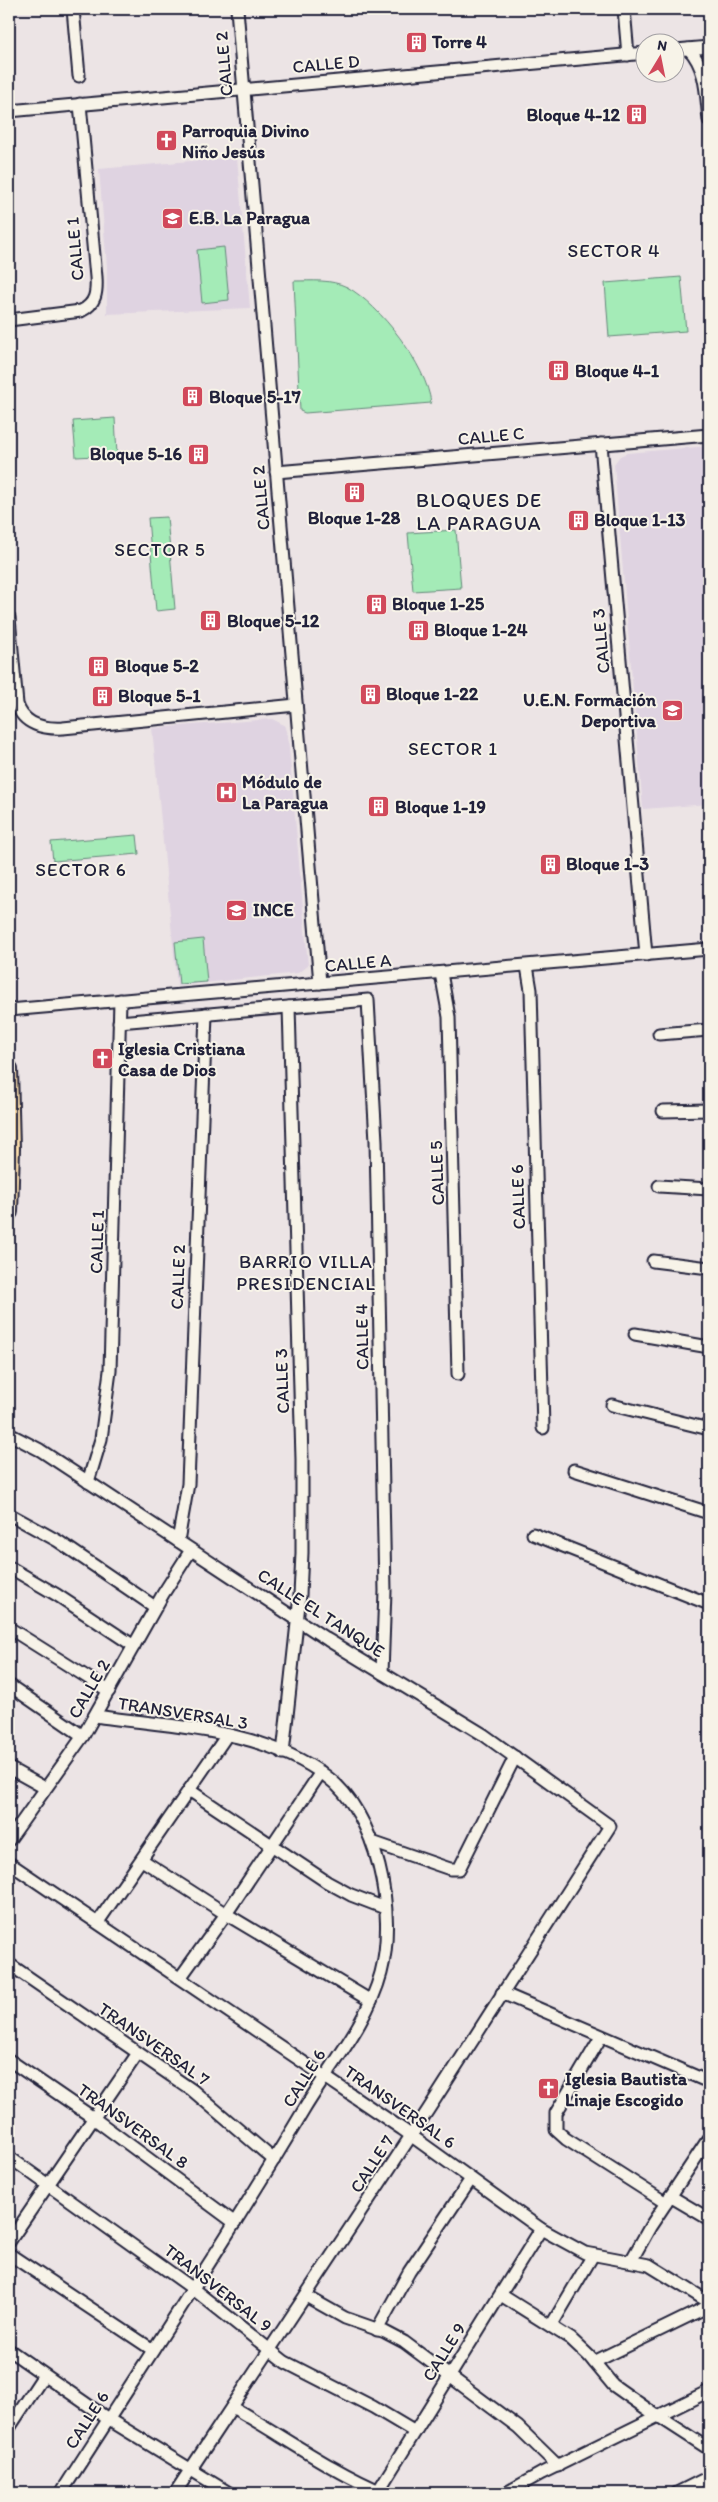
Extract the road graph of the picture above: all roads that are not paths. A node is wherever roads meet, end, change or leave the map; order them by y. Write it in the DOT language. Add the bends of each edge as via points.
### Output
graph roads {
  1 [pos="73,9"];
  2 [pos="237,9"];
  3 [pos="624,9"];
  4 [pos="709,47"];
  5 [pos="686,49"];
  6 [pos="689,49"];
  7 [pos="628,54"];
  8 [pos="636,54"];
  9 [pos="79,76"];
  10 [pos="244,90"];
  11 [pos="80,104"];
  12 [pos="9,111"];
  13 [pos="709,120"];
  14 [pos="9,320"];
  15 [pos="709,434"];
  16 [pos="601,444"];
  17 [pos="276,472"];
  18 [pos="9,618"];
  19 [pos="296,705"];
  20 [pos="709,949"];
  21 [pos="646,955"];
  22 [pos="527,966"];
  23 [pos="441,973"];
  24 [pos="325,983"];
  25 [pos="255,989"];
  26 [pos="120,1000"];
  27 [pos="332,1003"];
  28 [pos="289,1007"];
  29 [pos="9,1010"];
  30 [pos="257,1010"];
  31 [pos="206,1014"];
  32 [pos="119,1022"];
  33 [pos="709,1030"];
  34 [pos="658,1034"];
  35 [pos="9,1068"];
  36 [pos="709,1110"];
  37 [pos="663,1111"];
  38 [pos="659,1186"];
  39 [pos="709,1189"];
  40 [pos="9,1212"];
  41 [pos="653,1261"];
  42 [pos="709,1268"];
  43 [pos="635,1334"];
  44 [pos="709,1348"];
  45 [pos="458,1374"];
  46 [pos="612,1404"];
  47 [pos="543,1428"];
  48 [pos="709,1430"];
  49 [pos="9,1434"];
  50 [pos="574,1470"];
  51 [pos="88,1482"];
  52 [pos="709,1513"];
  53 [pos="9,1514"];
  54 [pos="533,1534"];
  55 [pos="178,1541"];
  56 [pos="191,1550"];
  57 [pos="9,1567"];
  58 [pos="709,1604"];
  59 [pos="155,1607"];
  60 [pos="297,1619"];
  61 [pos="9,1628"];
  62 [pos="134,1646"];
  63 [pos="382,1673"];
  64 [pos="9,1685"];
  65 [pos="109,1691"];
  66 [pos="95,1716"];
  67 [pos="226,1735"];
  68 [pos="83,1736"];
  69 [pos="283,1753"];
  70 [pos="514,1757"];
  71 [pos="9,1768"];
  72 [pos="321,1772"];
  73 [pos="45,1788"];
  74 [pos="189,1790"];
  75 [pos="610,1826"];
  76 [pos="9,1840"];
  77 [pos="372,1842"];
  78 [pos="272,1845"];
  79 [pos="142,1860"];
  80 [pos="9,1863"];
  81 [pos="384,1908"];
  82 [pos="226,1914"];
  83 [pos="98,1922"];
  84 [pos="9,1964"];
  85 [pos="180,1978"];
  86 [pos="502,1994"];
  87 [pos="371,2001"];
  88 [pos="602,2037"];
  89 [pos="138,2053"];
  90 [pos="9,2060"];
  91 [pos="325,2076"];
  92 [pos="709,2082"];
  93 [pos="92,2117"];
  94 [pos="412,2136"];
  95 [pos="709,2138"];
  96 [pos="9,2157"];
  97 [pos="274,2160"];
  98 [pos="471,2179"];
  99 [pos="48,2183"];
  100 [pos="668,2199"];
  101 [pos="709,2219"];
  102 [pos="235,2223"];
  103 [pos="541,2229"];
  104 [pos="9,2242"];
  105 [pos="9,2254"];
  106 [pos="593,2255"];
  107 [pos="631,2261"];
  108 [pos="192,2288"];
  109 [pos="501,2295"];
  110 [pos="306,2296"];
  111 [pos="709,2304"];
  112 [pos="551,2326"];
  113 [pos="378,2330"];
  114 [pos="9,2350"];
  115 [pos="152,2350"];
  116 [pos="270,2350"];
  117 [pos="594,2362"];
  118 [pos="44,2375"];
  119 [pos="449,2375"];
  120 [pos="709,2391"];
  121 [pos="232,2408"];
  122 [pos="658,2416"];
  123 [pos="108,2420"];
  124 [pos="9,2428"];
  125 [pos="415,2432"];
  126 [pos="709,2449"];
  127 [pos="558,2466"];
  128 [pos="190,2471"];
  129 [pos="709,2477"];
  130 [pos="380,2492"];
  131 [pos="61,2493"];
  132 [pos="175,2493"];
  133 [pos="229,2493"];
  134 [pos="506,2493"];
  135 [pos="677,2493"];
  1 -- 9 [label="street"];
  2 -- 10 [label="street, CALLE 2"];
  3 -- 7 [label="street"];
  4 -- 6 [label="street"];
  5 -- 6 [label="street"];
  6 -- 13 [label="street" via="703,70"];
  7 -- 8 [label="street, CALLE D"];
  7 -- 10 [label="street, CALLE D"];
  10 -- 11 [label="street, CALLE D"];
  10 -- 17 [label="street, CALLE 2"];
  11 -- 12 [label="street, CALLE D"];
  11 -- 14 [label="street, CALLE 1" via="96,277 94,300 81,311"];
  15 -- 16 [label="street, CALLE C"];
  16 -- 17 [label="street, CALLE C"];
  16 -- 21 [label="street, CALLE 3"];
  17 -- 19 [label="street, CALLE 2"];
  18 -- 19 [label="street" via="17,704 26,719 46,728"];
  19 -- 24 [label="street, CALLE 2"];
  20 -- 21 [label="street, CALLE A"];
  21 -- 22 [label="street, CALLE A"];
  22 -- 23 [label="street, CALLE A"];
  22 -- 47 [label="street, CALLE 6" via="531,990"];
  23 -- 24 [label="street, CALLE A"];
  23 -- 45 [label="street, CALLE 5" via="448,1001 450,1034"];
  24 -- 25 [label="street, CALLE A"];
  24 -- 27 [label="street, CALLE 2"];
  25 -- 26 [label="street, CALLE A"];
  25 -- 30 [label="street"];
  26 -- 29 [label="street, CALLE A"];
  26 -- 32 [label="street, CALLE 1"];
  27 -- 28 [label="street"];
  27 -- 63 [label="street, CALLE 4" via="368,1000 376,1141 385,1591"];
  28 -- 30 [label="street"];
  28 -- 60 [label="street, CALLE 3" via="302,1459 301,1576"];
  30 -- 31 [label="street"];
  31 -- 32 [label="street"];
  31 -- 55 [label="street, CALLE 2" via="188,1484"];
  32 -- 51 [label="street, CALLE 1" via="110,1364 101,1439"];
  33 -- 34 [label="street"];
  35 -- 40 [label="main road"];
  36 -- 37 [label="street"];
  38 -- 39 [label="street"];
  41 -- 42 [label="street"];
  43 -- 44 [label="street"];
  46 -- 48 [label="street"];
  49 -- 51 [label="street, CALLE EL TANQUE"];
  50 -- 52 [label="street"];
  51 -- 55 [label="street, CALLE EL TANQUE"];
  53 -- 59 [label="street" via="58,1540"];
  54 -- 58 [label="street"];
  55 -- 56 [label="street, CALLE EL TANQUE"];
  56 -- 59 [label="street, CALLE 2"];
  56 -- 60 [label="street, CALLE EL TANQUE"];
  57 -- 62 [label="street"];
  59 -- 62 [label="street, CALLE 2"];
  60 -- 63 [label="street, CALLE EL TANQUE"];
  60 -- 69 [label="street, CALLE 3"];
  61 -- 65 [label="street, TRANSVERSAL 3"];
  62 -- 65 [label="street, CALLE 2"];
  63 -- 70 [label="street, CALLE EL TANQUE"];
  64 -- 68 [label="street"];
  65 -- 66 [label="street, CALLE 2"];
  66 -- 67 [label="street, TRANSVERSAL 3"];
  66 -- 68 [label="street, CALLE 2"];
  67 -- 69 [label="street, TRANSVERSAL 3"];
  67 -- 74 [label="street"];
  68 -- 73 [label="street, CALLE 2"];
  69 -- 72 [label="street, TRANSVERSAL 3"];
  70 -- 75 [label="street, CALLE EL TANQUE"];
  70 -- 77 [label="street" via="459,1869 450,1869"];
  71 -- 73 [label="street"];
  72 -- 77 [label="street, TRANSVERSAL 3" via="352,1801"];
  72 -- 78 [label="street"];
  73 -- 76 [label="street, CALLE 2"];
  74 -- 78 [label="street"];
  74 -- 79 [label="street"];
  75 -- 86 [label="street, CALLE 7"];
  77 -- 81 [label="street, CALLE 6" via="381,1877"];
  78 -- 81 [label="street" via="340,1890"];
  78 -- 82 [label="street"];
  79 -- 82 [label="street"];
  79 -- 83 [label="street"];
  80 -- 83 [label="street, TRANSVERSAL 6"];
  81 -- 87 [label="street, CALLE 6" via="383,1961"];
  82 -- 85 [label="street"];
  82 -- 87 [label="street"];
  83 -- 85 [label="street, TRANSVERSAL 6"];
  84 -- 89 [label="street, TRANSVERSAL 7"];
  85 -- 91 [label="street, TRANSVERSAL 6"];
  86 -- 88 [label="street"];
  86 -- 94 [label="street, CALLE 7"];
  87 -- 91 [label="street, CALLE 6"];
  88 -- 92 [label="street"];
  88 -- 100 [label="street" via="556,2113 556,2130 566,2140"];
  89 -- 93 [label="street"];
  89 -- 97 [label="street, TRANSVERSAL 7" via="192,2090"];
  90 -- 93 [label="street, TRANSVERSAL 8"];
  91 -- 94 [label="street, TRANSVERSAL 6"];
  91 -- 97 [label="street, CALLE 6"];
  93 -- 99 [label="street"];
  93 -- 102 [label="street, TRANSVERSAL 8"];
  94 -- 98 [label="street, TRANSVERSAL 6"];
  94 -- 110 [label="street, CALLE 7"];
  95 -- 100 [label="street"];
  96 -- 99 [label="street, TRANSVERSAL 9"];
  97 -- 102 [label="street, CALLE 6"];
  98 -- 103 [label="street, TRANSVERSAL 6"];
  98 -- 113 [label="street" via="410,2272"];
  99 -- 104 [label="street"];
  99 -- 108 [label="street, TRANSVERSAL 9"];
  100 -- 101 [label="street"];
  100 -- 107 [label="street"];
  102 -- 108 [label="street, CALLE 6"];
  103 -- 106 [label="street, TRANSVERSAL 6" via="569,2246"];
  103 -- 109 [label="street, CALLE 9"];
  105 -- 115 [label="street"];
  106 -- 107 [label="street, TRANSVERSAL 6"];
  106 -- 112 [label="street"];
  107 -- 111 [label="street, TRANSVERSAL 6" via="659,2270"];
  108 -- 115 [label="street, CALLE 6"];
  108 -- 116 [label="street, TRANSVERSAL 9"];
  109 -- 112 [label="street"];
  109 -- 119 [label="street, CALLE 9"];
  110 -- 113 [label="street" via="351,2321"];
  110 -- 116 [label="street, CALLE 7"];
  111 -- 117 [label="street"];
  112 -- 117 [label="street" via="571,2339"];
  113 -- 119 [label="street" via="404,2342"];
  114 -- 118 [label="street"];
  115 -- 123 [label="street, CALLE 6"];
  116 -- 121 [label="street, CALLE 7"];
  116 -- 125 [label="street, TRANSVERSAL 9" via="296,2369"];
  117 -- 122 [label="street" via="606,2379 624,2395"];
  118 -- 123 [label="street"];
  118 -- 124 [label="street"];
  119 -- 125 [label="street, CALLE 9"];
  119 -- 127 [label="street" via="518,2427"];
  120 -- 122 [label="street"];
  121 -- 128 [label="street, CALLE 7"];
  121 -- 130 [label="street" via="339,2473"];
  122 -- 126 [label="street"];
  122 -- 127 [label="street"];
  123 -- 128 [label="street"];
  123 -- 131 [label="street, CALLE 6"];
  125 -- 130 [label="street, CALLE 9"];
  127 -- 134 [label="street"];
  128 -- 132 [label="street, CALLE 7"];
  128 -- 133 [label="street"];
  129 -- 135 [label="street"];
}
